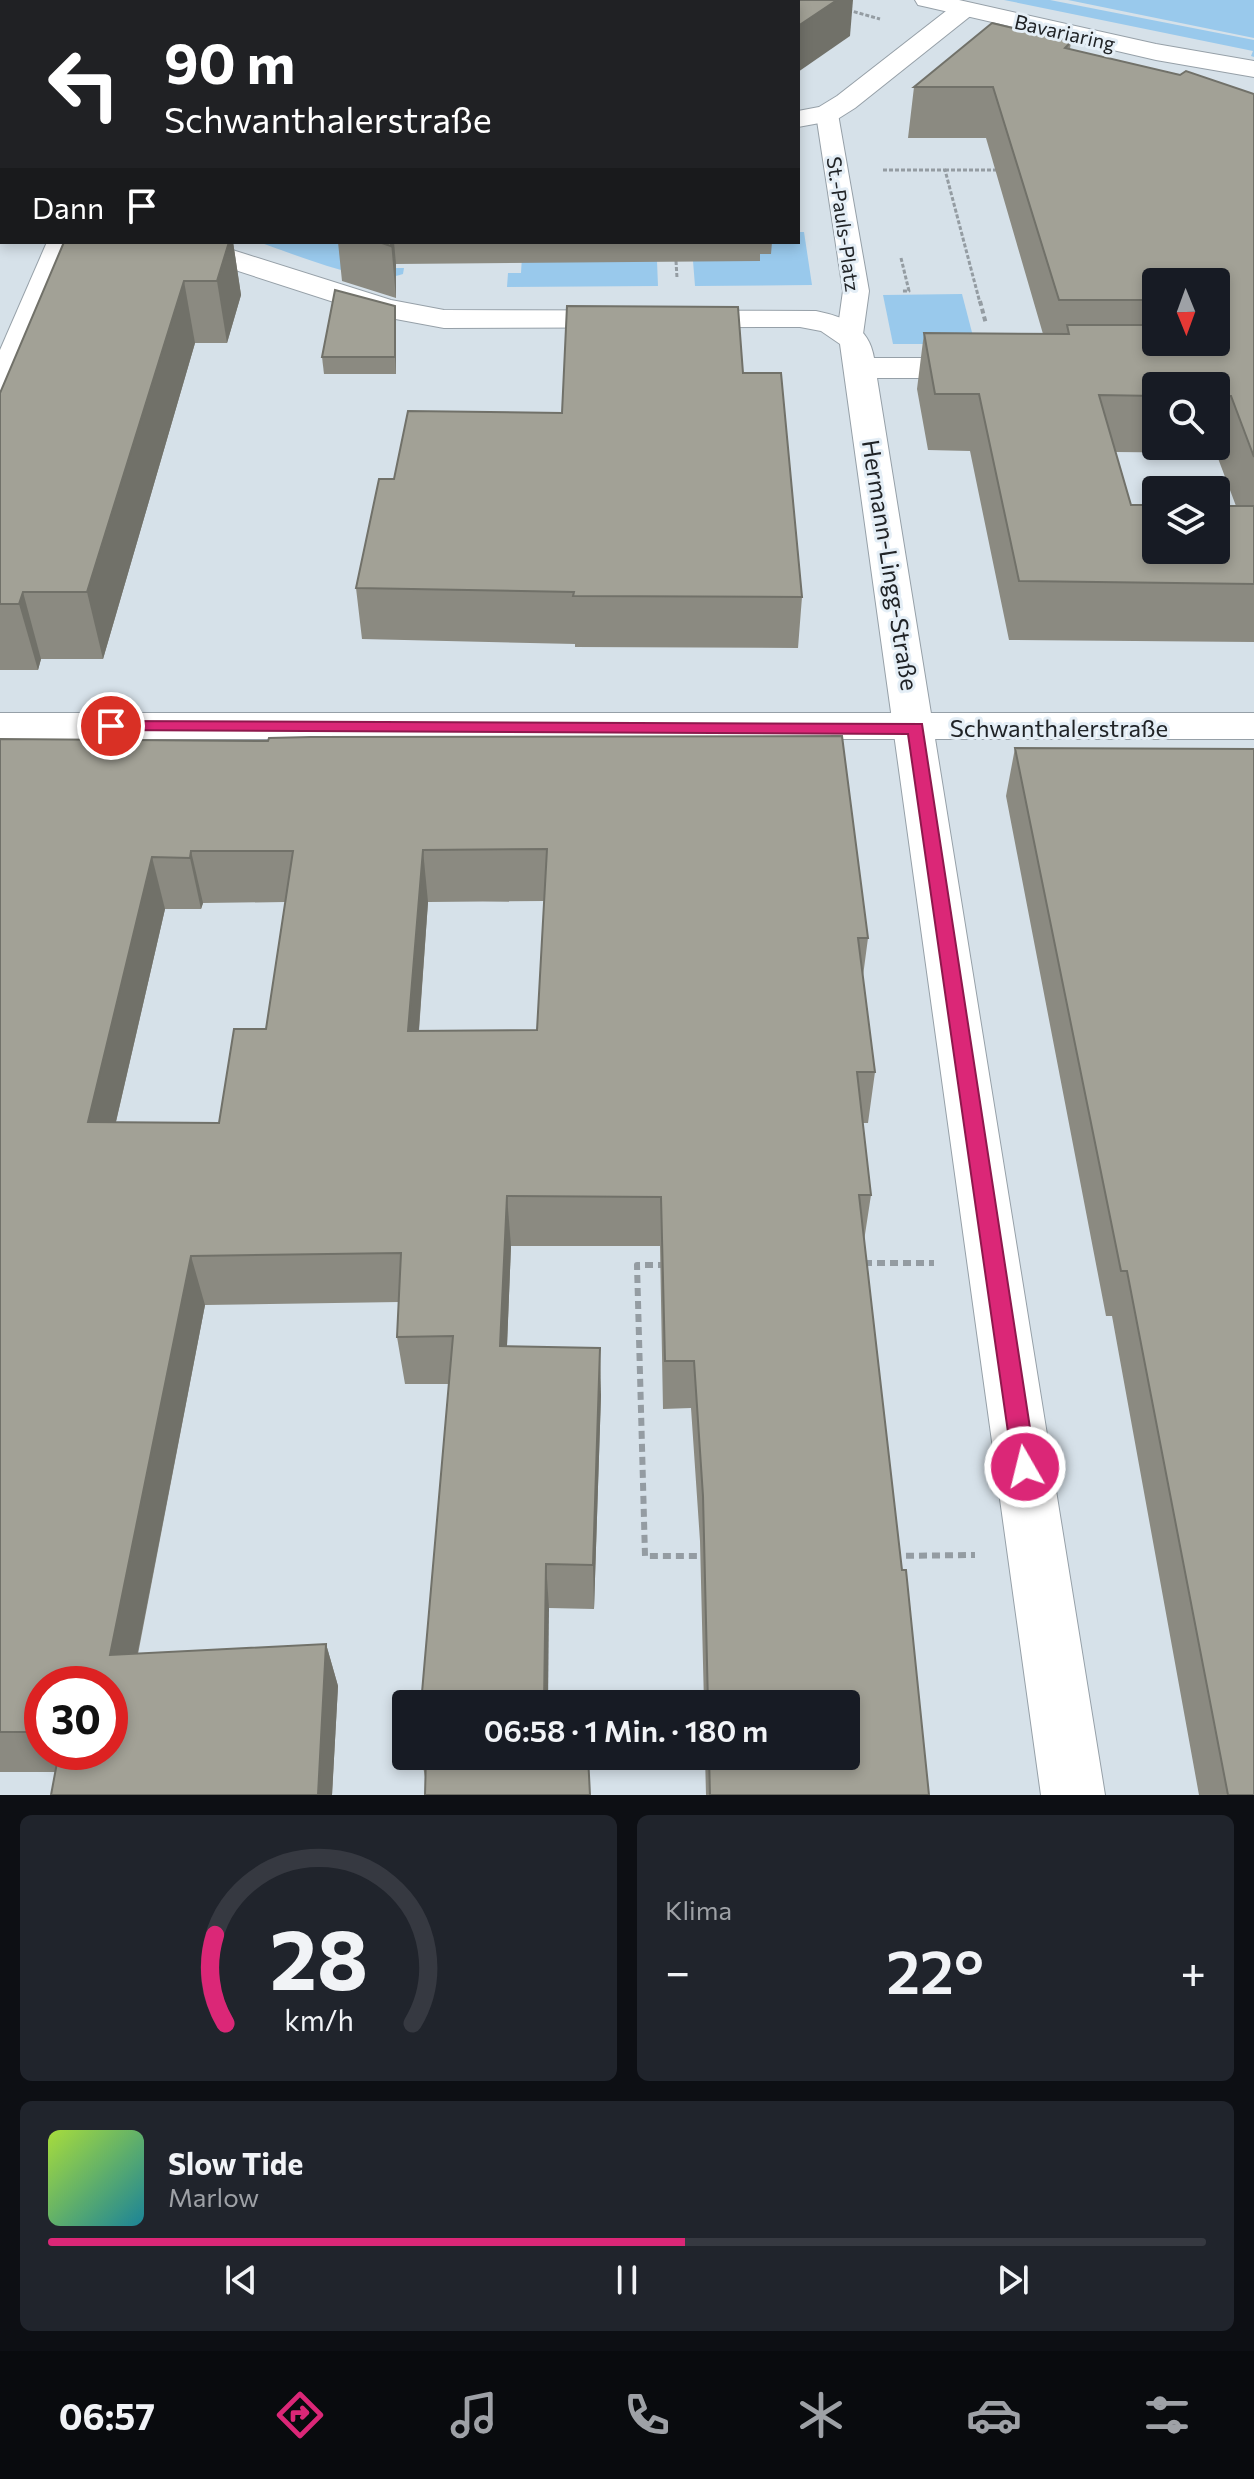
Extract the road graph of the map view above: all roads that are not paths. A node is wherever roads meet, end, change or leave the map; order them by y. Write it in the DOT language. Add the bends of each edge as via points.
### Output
graph roads {
  1 [pos="927,0"];
  2 [pos="964,9"];
  3 [pos="1156,52"];
  4 [pos="1254,69"];
  5 [pos="1254,86"];
  6 [pos="827,114"];
  7 [pos="800,119"];
  8 [pos="61,244"];
  9 [pos="183,244"];
  10 [pos="850,334"];
  11 [pos="861,368"];
  12 [pos="1005,368"];
  13 [pos="0,387"];
  14 [pos="0,726"];
  15 [pos="1254,726"];
  16 [pos="916,728"];
  17 [pos="1073,1795"];
  1 -- 2 [label="street, Bavariaring"];
  2 -- 3 [label="street, Bavariaring"];
  2 -- 6 [label="street"];
  3 -- 4 [label="street, Bavariaring"];
  3 -- 5 [label="street, Bavariaring"];
  6 -- 7 [label="street"];
  6 -- 10 [label="street, St.-Pauls-Platz" via="856,291"];
  8 -- 13 [label="street"];
  9 -- 10 [label="street" via="385,308 444,319 800,318 821,320"];
  10 -- 11 [label="street, Hermann-Lingg-Straße"];
  11 -- 12 [label="street"];
  11 -- 16 [label="street, Hermann-Lingg-Straße"];
  14 -- 16 [label="street, Schwanthalerstraße"];
  15 -- 16 [label="street, Schwanthalerstraße"];
  16 -- 17 [label="street, Hermann-Lingg-Straße"];
}
